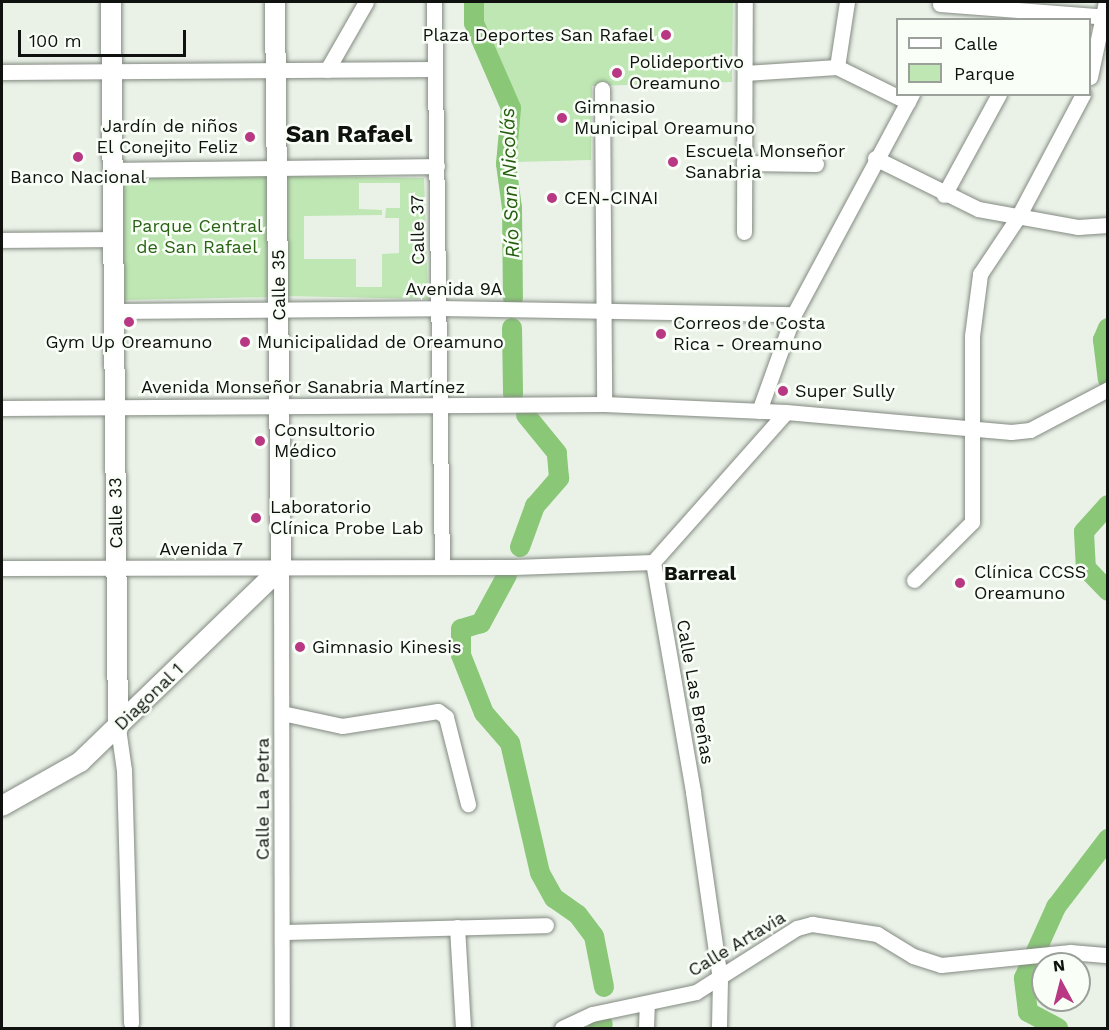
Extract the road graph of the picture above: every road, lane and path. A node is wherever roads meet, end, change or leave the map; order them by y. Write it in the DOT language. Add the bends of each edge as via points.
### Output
graph roads {
  1 [pos="111,2"];
  2 [pos="275,2"];
  3 [pos="366,2"];
  4 [pos="434,2"];
  5 [pos="745,2"];
  6 [pos="847,2"];
  7 [pos="1106,2"];
  8 [pos="940,3"];
  9 [pos="1022,10"];
  10 [pos="1105,17"];
  11 [pos="937,18"];
  12 [pos="837,67"];
  13 [pos="327,69"];
  14 [pos="435,69"];
  15 [pos="275,70"];
  16 [pos="1091,70"];
  17 [pos="111,71"];
  18 [pos="2,72"];
  19 [pos="745,73"];
  20 [pos="602,88"];
  21 [pos="896,92"];
  22 [pos="998,96"];
  23 [pos="1082,96"];
  24 [pos="910,98"];
  25 [pos="874,159"];
  26 [pos="744,164"];
  27 [pos="816,164"];
  28 [pos="437,166"];
  29 [pos="277,168"];
  30 [pos="113,170"];
  31 [pos="944,195"];
  32 [pos="1018,217"];
  33 [pos="1106,227"];
  34 [pos="744,232"];
  35 [pos="113,239"];
  36 [pos="2,240"];
  37 [pos="439,308"];
  38 [pos="279,309"];
  39 [pos="603,310"];
  40 [pos="114,311"];
  41 [pos="794,314"];
  42 [pos="1107,389"];
  43 [pos="604,404"];
  44 [pos="440,406"];
  45 [pos="280,407"];
  46 [pos="2,408"];
  47 [pos="115,408"];
  48 [pos="759,411"];
  49 [pos="786,412"];
  50 [pos="970,431"];
  51 [pos="653,562"];
  52 [pos="442,566"];
  53 [pos="2,568"];
  54 [pos="116,568"];
  55 [pos="281,568"];
  56 [pos="914,580"];
  57 [pos="282,713"];
  58 [pos="118,728"];
  59 [pos="468,804"];
  60 [pos="2,806"];
  61 [pos="546,925"];
  62 [pos="457,927"];
  63 [pos="283,932"];
  64 [pos="1107,955"];
  65 [pos="720,979"];
  66 [pos="647,1005"];
  67 [pos="131,1023"];
  68 [pos="282,1029"];
  69 [pos="463,1029"];
  70 [pos="562,1029"];
  71 [pos="646,1029"];
  72 [pos="719,1029"];
  1 -- 17 [label="main road, Calle 33"];
  2 -- 15 [label="main road, Calle 35"];
  3 -- 13 [label="street"];
  4 -- 14 [label="street, Calle 37"];
  5 -- 19 [label="street"];
  6 -- 12 [label="street"];
  7 -- 10 [label="street"];
  8 -- 9 [label="street"];
  8 -- 11 [label="street"];
  9 -- 10 [label="street"];
  10 -- 16 [label="street"];
  12 -- 19 [label="street" via="790,67"];
  12 -- 21 [label="street"];
  13 -- 14 [label="street"];
  13 -- 15 [label="street"];
  14 -- 28 [label="street, Calle 37"];
  15 -- 17 [label="street"];
  15 -- 29 [label="main road, Calle 35"];
  17 -- 18 [label="street"];
  17 -- 30 [label="main road, Calle 33"];
  19 -- 26 [label="street"];
  20 -- 39 [label="street"];
  22 -- 31 [label="street"];
  23 -- 32 [label="street"];
  24 -- 25 [label="street"];
  25 -- 31 [label="street"];
  25 -- 41 [label="street"];
  26 -- 27 [label="street"];
  26 -- 34 [label="street"];
  28 -- 29 [label="street"];
  28 -- 37 [label="street, Calle 37"];
  29 -- 30 [label="street"];
  29 -- 38 [label="main road, Calle 35"];
  30 -- 35 [label="main road, Calle 33"];
  31 -- 32 [label="street" via="978,209"];
  32 -- 33 [label="street"];
  32 -- 50 [label="street" via="980,274 974,298"];
  35 -- 36 [label="street"];
  35 -- 40 [label="main road, Calle 33"];
  37 -- 38 [label="street, Avenida 9A"];
  37 -- 39 [label="street, Avenida 9A"];
  37 -- 44 [label="street, Calle 37"];
  38 -- 40 [label="street, Avenida 9A"];
  38 -- 45 [label="main road, Calle 35"];
  39 -- 41 [label="street, Avenida 9A"];
  39 -- 43 [label="street"];
  40 -- 47 [label="main road, Calle 33"];
  41 -- 48 [label="street"];
  42 -- 50 [label="street, Avenida Monseñor Sanabria Martínez" via="1030,430"];
  43 -- 44 [label="street, Avenida Monseñor Sanabria Martínez"];
  43 -- 48 [label="street, Avenida Monseñor Sanabria Martínez"];
  44 -- 45 [label="street, Avenida Monseñor Sanabria Martínez"];
  44 -- 52 [label="street, Calle 37"];
  45 -- 47 [label="street, Avenida Monseñor Sanabria Martínez"];
  45 -- 55 [label="main road, Calle 35"];
  46 -- 47 [label="street, Avenida Monseñor Sanabria Martínez"];
  47 -- 54 [label="main road, Calle 33"];
  48 -- 49 [label="street, Avenida Monseñor Sanabria Martínez"];
  49 -- 50 [label="street, Avenida Monseñor Sanabria Martínez"];
  49 -- 51 [label="street"];
  50 -- 56 [label="street" via="972,522"];
  51 -- 52 [label="street, Avenida 7"];
  51 -- 65 [label="street, Calle Las Breñas" via="693,792"];
  52 -- 55 [label="street, Avenida 7"];
  53 -- 54 [label="street, Avenida 7"];
  54 -- 55 [label="street, Avenida 7"];
  54 -- 58 [label="main road, Calle 33"];
  55 -- 57 [label="street, Calle La Petra"];
  55 -- 58 [label="main road, Diagonal 1"];
  57 -- 59 [label="street" via="342,726 438,711 446,717"];
  57 -- 63 [label="street, Calle La Petra"];
  58 -- 60 [label="main road, Diagonal 1" via="80,762"];
  58 -- 67 [label="street, Calle 33" via="124,770"];
  61 -- 62 [label="street"];
  62 -- 63 [label="street"];
  62 -- 69 [label="street"];
  63 -- 68 [label="street, Calle La Petra"];
  64 -- 65 [label="street, Calle Artavia" via="1042,955 941,965 913,956 877,934 812,924 797,928"];
  65 -- 66 [label="street, Calle Artavia" via="696,992"];
  65 -- 72 [label="street, Calle Las Breñas"];
  66 -- 70 [label="street, Calle Artavia" via="592,1014"];
  66 -- 71 [label="street"];
}
